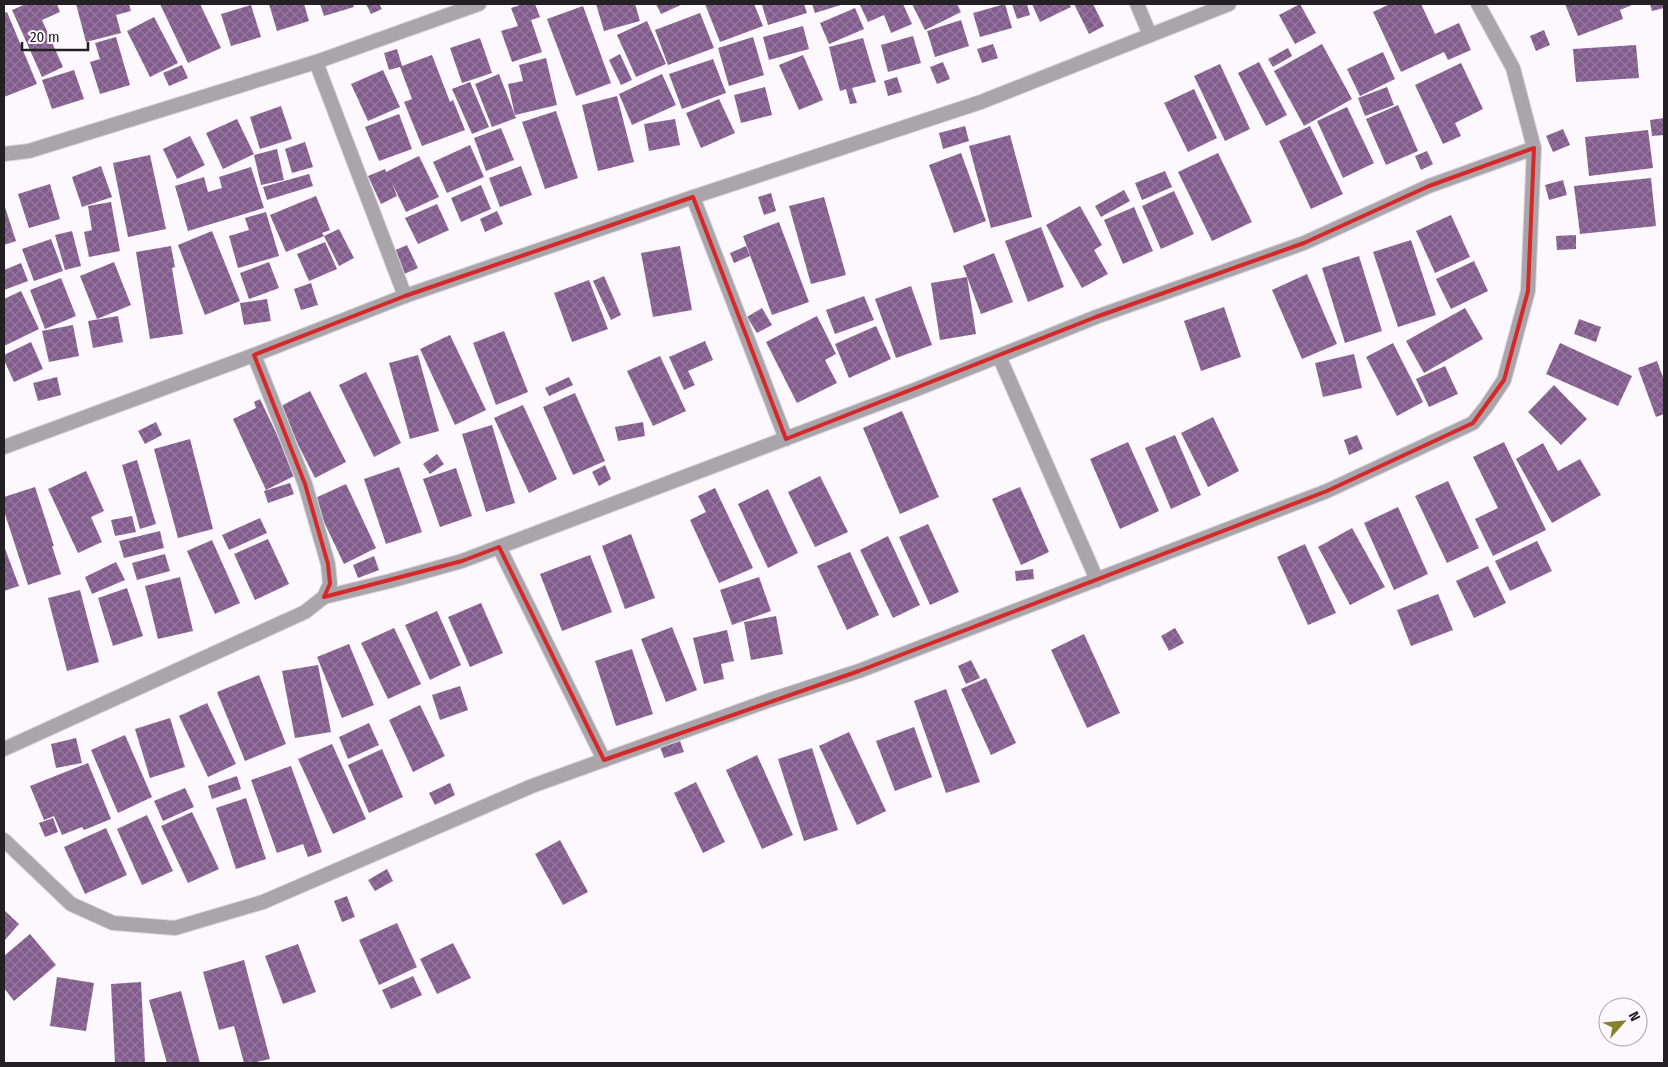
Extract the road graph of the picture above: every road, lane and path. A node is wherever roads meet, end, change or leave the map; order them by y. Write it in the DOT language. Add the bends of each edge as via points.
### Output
graph roads {
  1 [pos="479,4"];
  2 [pos="1137,4"];
  3 [pos="1229,4"];
  4 [pos="1478,4"];
  5 [pos="1150,35"];
  6 [pos="316,62"];
  7 [pos="1534,148"];
  8 [pos="4,154"];
  9 [pos="693,197"];
  10 [pos="405,296"];
  11 [pos="254,355"];
  12 [pos="999,356"];
  13 [pos="786,439"];
  14 [pos="4,447"];
  15 [pos="499,547"];
  16 [pos="1097,580"];
  17 [pos="324,597"];
  18 [pos="4,749"];
  19 [pos="604,760"];
  20 [pos="4,840"];
  1 -- 6 [label="street"];
  2 -- 5 [label="street"];
  3 -- 5 [label="street"];
  4 -- 7 [label="street" via="1513,68"];
  5 -- 9 [label="street" via="981,102"];
  6 -- 8 [label="street" via="29,151"];
  6 -- 10 [label="street"];
  7 -- 12 [label="street" via="1429,186 1304,243 1096,317"];
  7 -- 16 [label="street" via="1528,291 1504,380 1473,423 1327,491"];
  9 -- 10 [label="street"];
  9 -- 13 [label="street"];
  10 -- 11 [label="street"];
  11 -- 14 [label="street"];
  11 -- 17 [label="street" via="308,493 328,564 330,584"];
  12 -- 13 [label="street"];
  12 -- 16 [label="street"];
  13 -- 15 [label="street"];
  15 -- 17 [label="street" via="462,562"];
  15 -- 19 [label="street"];
  16 -- 19 [label="street" via="859,671"];
  17 -- 18 [label="street" via="305,612"];
  19 -- 20 [label="street" via="532,786 263,902 175,928 113,923 71,904"];
}
